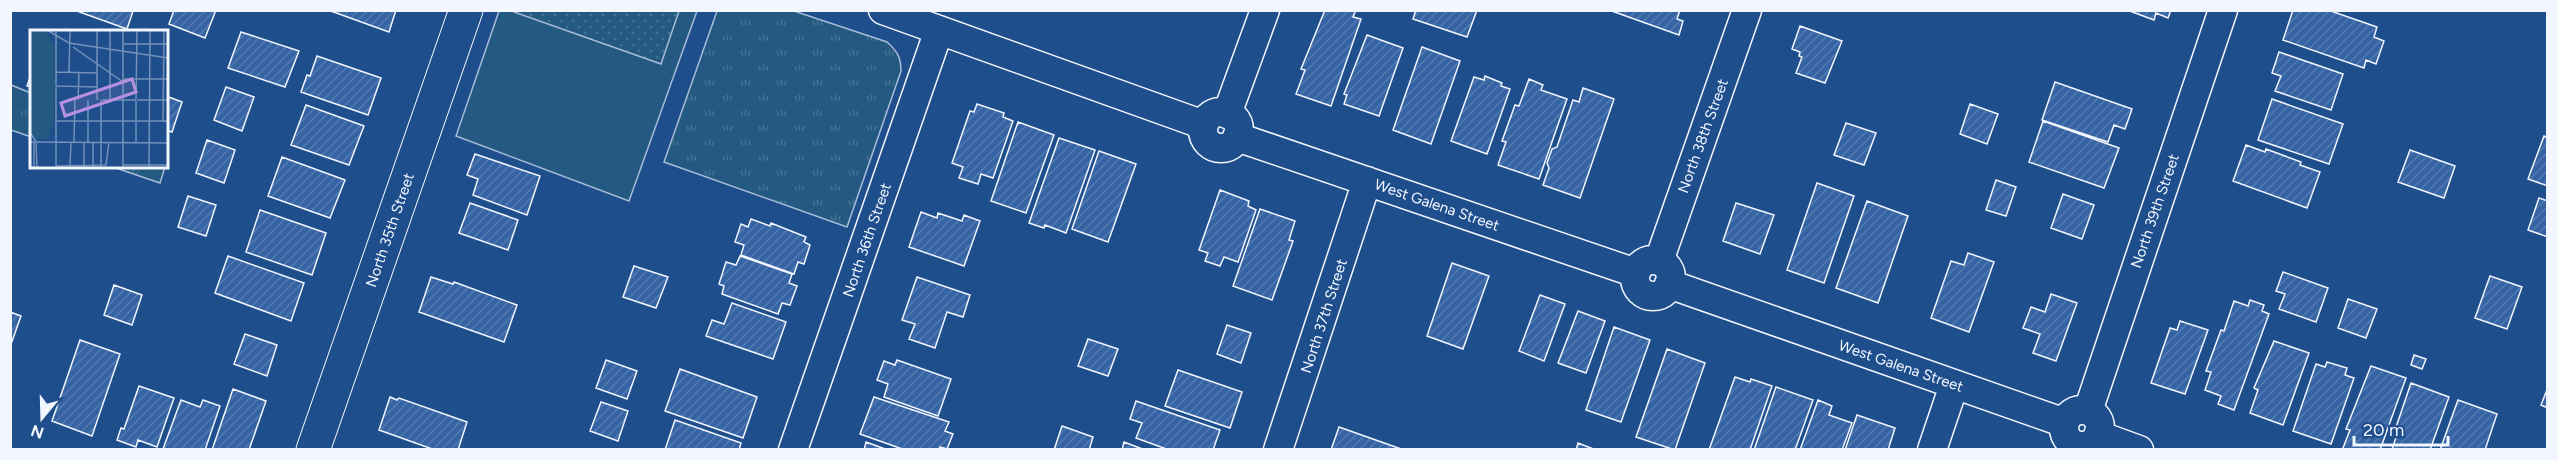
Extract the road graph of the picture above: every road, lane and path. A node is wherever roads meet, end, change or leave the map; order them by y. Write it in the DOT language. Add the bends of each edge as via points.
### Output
graph roads {
  1 [pos="466,10"];
  2 [pos="883,10"];
  3 [pos="1265,10"];
  4 [pos="1747,10"];
  5 [pos="2223,10"];
  6 [pos="939,30"];
  7 [pos="1223,125"];
  8 [pos="1367,181"];
  9 [pos="1654,273"];
  10 [pos="1954,385"];
  11 [pos="2083,423"];
  12 [pos="314,450"];
  13 [pos="793,450"];
  14 [pos="1278,450"];
  15 [pos="1932,450"];
  16 [pos="2139,450"];
  1 -- 12 [label="main road, North 35th Street"];
  2 -- 6 [label="street, West Galena Street"];
  3 -- 7 [label="street"];
  4 -- 9 [label="street, North 38th Street"];
  5 -- 11 [label="street, North 39th Street"];
  6 -- 7 [label="street, West Galena Street"];
  6 -- 13 [label="street, North 36th Street"];
  7 -- 8 [label="street, West Galena Street"];
  8 -- 9 [label="street, West Galena Street"];
  8 -- 14 [label="street, North 37th Street"];
  9 -- 10 [label="street, West Galena Street"];
  10 -- 11 [label="street, West Galena Street"];
  10 -- 15 [label="street"];
  11 -- 16 [label="street, West Galena Street"];
}
